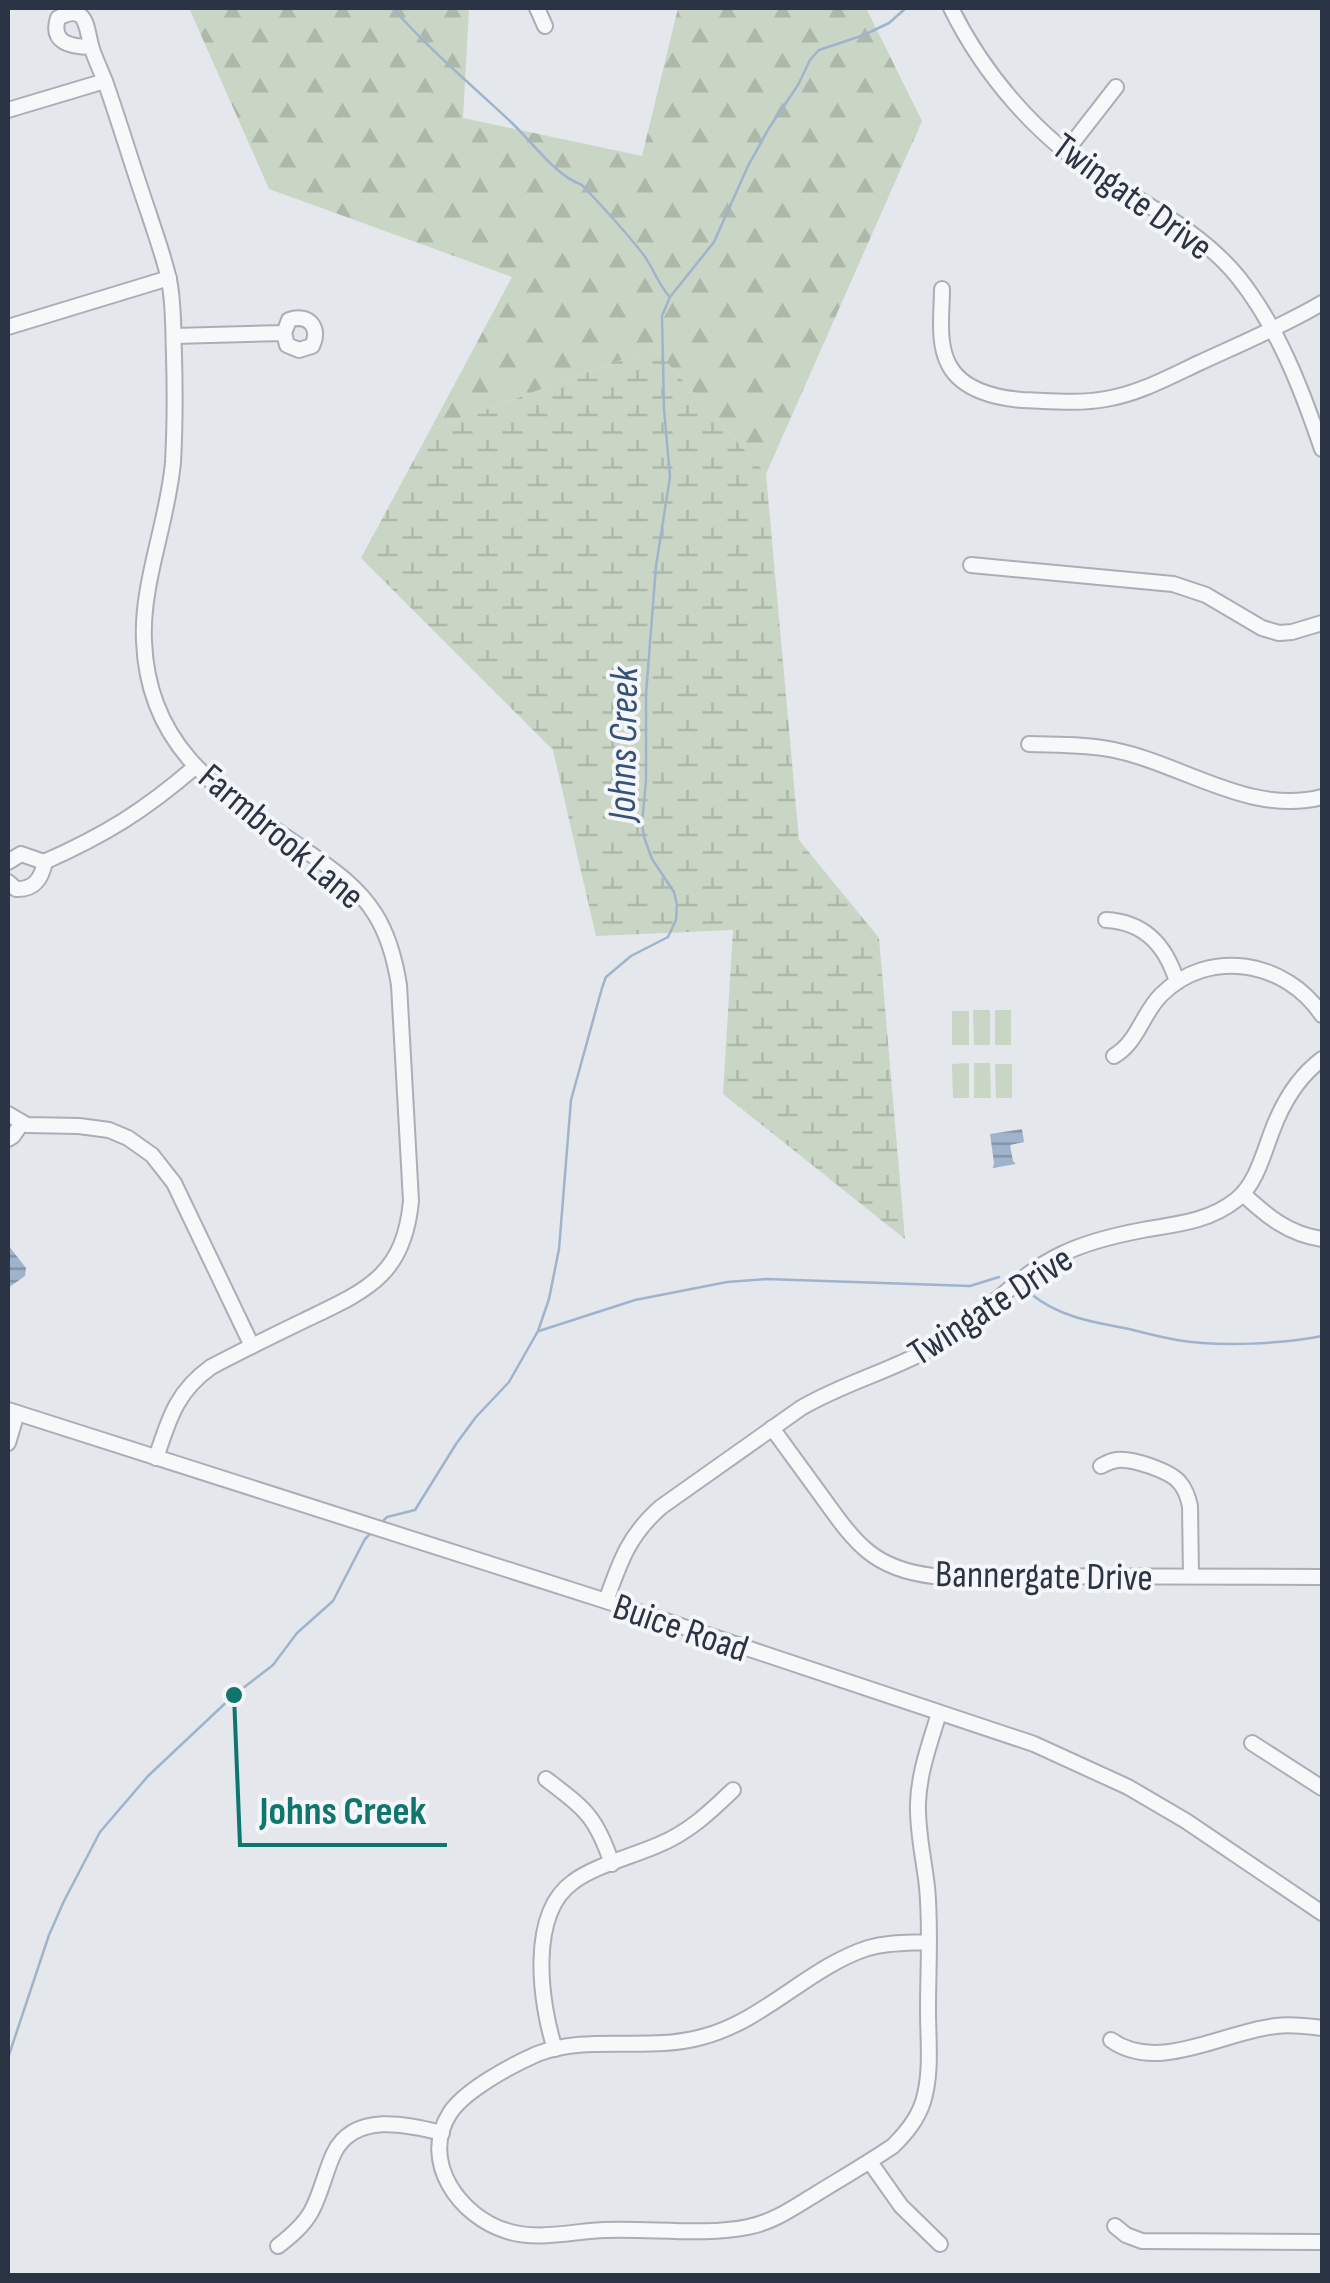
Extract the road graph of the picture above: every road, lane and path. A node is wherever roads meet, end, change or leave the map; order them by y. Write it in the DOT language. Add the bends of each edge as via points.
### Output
graph roads {
  1 [pos="537,8"];
  2 [pos="951,8"];
  3 [pos="545,26"];
  4 [pos="91,47"];
  5 [pos="105,82"];
  6 [pos="1116,87"];
  7 [pos="8,110"];
  8 [pos="1066,150"];
  9 [pos="168,278"];
  10 [pos="942,289"];
  11 [pos="1322,303"];
  12 [pos="8,327"];
  13 [pos="1273,330"];
  14 [pos="284,333"];
  15 [pos="174,336"];
  16 [pos="1320,432"];
  17 [pos="1322,449"];
  18 [pos="971,565"];
  19 [pos="1322,623"];
  20 [pos="1029,744"];
  21 [pos="194,767"];
  22 [pos="1322,797"];
  23 [pos="44,861"];
  24 [pos="8,862"];
  25 [pos="8,882"];
  26 [pos="1106,920"];
  27 [pos="1177,982"];
  28 [pos="1322,1015"];
  29 [pos="1114,1056"];
  30 [pos="1322,1059"];
  31 [pos="8,1114"];
  32 [pos="22,1123"];
  33 [pos="8,1139"];
  34 [pos="1243,1194"];
  35 [pos="1322,1239"];
  36 [pos="252,1346"];
  37 [pos="12,1411"];
  38 [pos="772,1428"];
  39 [pos="8,1443"];
  40 [pos="156,1458"];
  41 [pos="1101,1466"];
  42 [pos="1191,1576"];
  43 [pos="1322,1576"];
  44 [pos="606,1602"];
  45 [pos="939,1713"];
  46 [pos="1252,1742"];
  47 [pos="546,1779"];
  48 [pos="1322,1788"];
  49 [pos="732,1790"];
  50 [pos="612,1864"];
  51 [pos="1322,1913"];
  52 [pos="928,1942"];
  53 [pos="1322,2028"];
  54 [pos="1110,2040"];
  55 [pos="555,2049"];
  56 [pos="442,2133"];
  57 [pos="870,2162"];
  58 [pos="1116,2226"];
  59 [pos="1322,2242"];
  60 [pos="940,2244"];
  61 [pos="278,2246"];
  1 -- 3 [label="street"];
  2 -- 8 [label="street, Twingate Drive" via="1013,100"];
  4 -- 5 [label="street, Farmbrook Lane"];
  5 -- 7 [label="street"];
  5 -- 9 [label="street, Farmbrook Lane"];
  6 -- 8 [label="street"];
  8 -- 13 [label="street, Twingate Drive" via="1209,248 1238,277"];
  9 -- 12 [label="street"];
  9 -- 15 [label="street, Farmbrook Lane"];
  10 -- 13 [label="street" via="949,365 961,380 1007,399 1110,399"];
  11 -- 13 [label="street"];
  13 -- 16 [label="street, Twingate Drive"];
  14 -- 15 [label="street"];
  15 -- 21 [label="street, Farmbrook Lane" via="172,466 146,599 144,644 158,709"];
  16 -- 17 [label="street, Twingate Drive"];
  18 -- 19 [label="street" via="1173,584 1270,631"];
  20 -- 22 [label="street" via="1115,750 1257,798"];
  21 -- 23 [label="street" via="125,822"];
  21 -- 36 [label="street, Farmbrook Lane" via="358,892 386,935 399,985 411,1201 402,1244 364,1291"];
  23 -- 24 [label="street" via="21,854"];
  23 -- 25 [label="street" via="29,888"];
  26 -- 27 [label="street" via="1150,935"];
  27 -- 28 [label="street" via="1222,965 1247,966 1292,982"];
  27 -- 29 [label="street"];
  30 -- 34 [label="street" via="1291,1093"];
  31 -- 32 [label="street"];
  32 -- 33 [label="street"];
  32 -- 36 [label="street" via="100,1128 152,1155 174,1183"];
  34 -- 35 [label="street" via="1284,1228"];
  34 -- 38 [label="street, Twingate Drive" via="1196,1221 1062,1254 1022,1277 940,1344 817,1398"];
  36 -- 40 [label="street, Farmbrook Lane" via="187,1388 170,1414"];
  37 -- 39 [label="street"];
  37 -- 40 [label="street, Buice Road"];
  38 -- 42 [label="street, Bannergate Drive" via="850,1537 897,1569 934,1576"];
  38 -- 44 [label="street, Twingate Drive" via="646,1521 624,1552"];
  40 -- 44 [label="street, Buice Road"];
  41 -- 42 [label="street" via="1127,1460 1181,1484 1190,1506"];
  42 -- 43 [label="street, Bannergate Drive"];
  44 -- 45 [label="street, Buice Road"];
  45 -- 51 [label="street, Buice Road" via="1034,1744 1128,1787"];
  45 -- 52 [label="street" via="918,1802"];
  46 -- 48 [label="street"];
  47 -- 50 [label="street" via="592,1818"];
  49 -- 50 [label="street" via="682,1833"];
  50 -- 55 [label="street" via="570,1884 547,1916 543,1995"];
  52 -- 55 [label="street" via="858,1952 745,2020 703,2037"];
  52 -- 57 [label="street" via="925,2097 906,2132"];
  53 -- 54 [label="street" via="1275,2026 1164,2052 1132,2052"];
  55 -- 56 [label="street" via="470,2094"];
  56 -- 57 [label="street" via="442,2167 457,2198 488,2224 524,2234 749,2227 777,2218"];
  56 -- 61 [label="street" via="384,2124 349,2135 335,2151 308,2216"];
  57 -- 60 [label="street"];
  58 -- 59 [label="street" via="1142,2240"];
}
